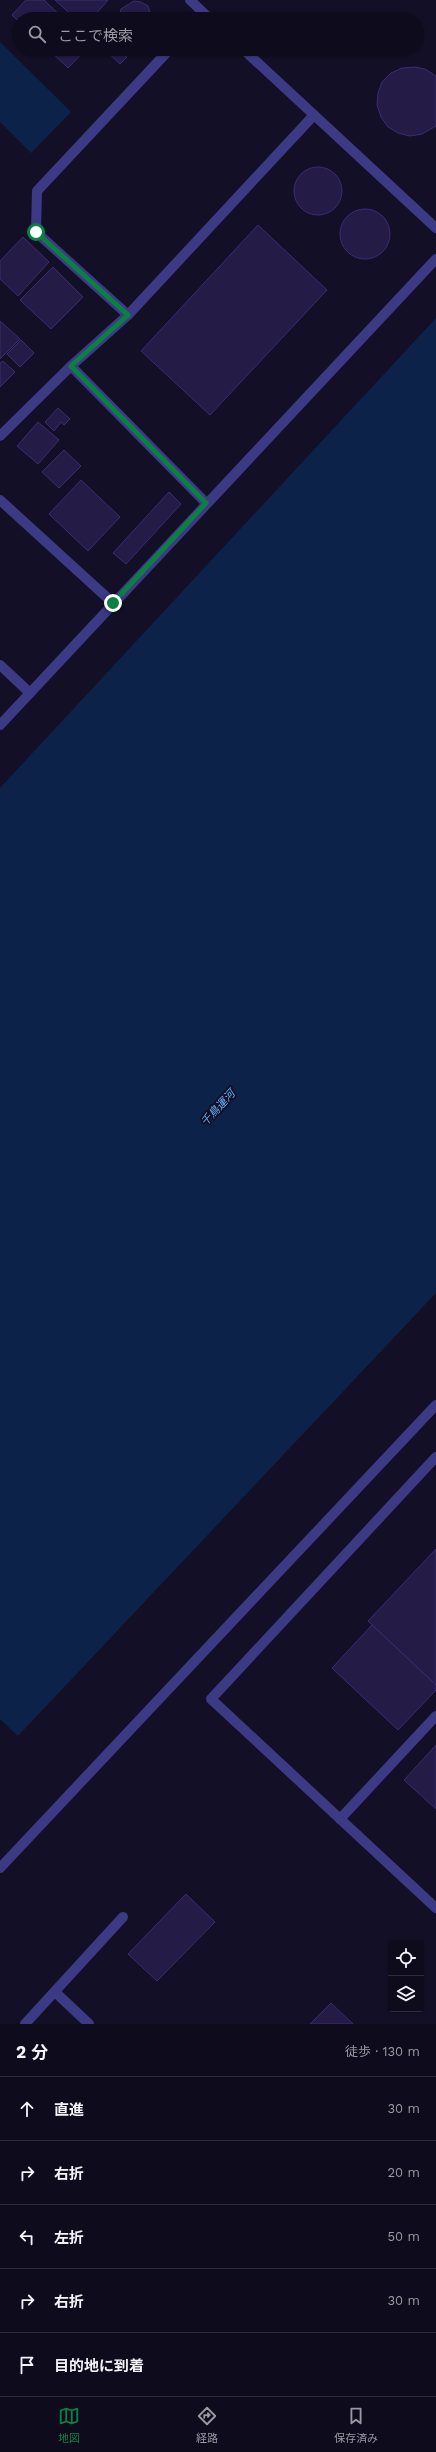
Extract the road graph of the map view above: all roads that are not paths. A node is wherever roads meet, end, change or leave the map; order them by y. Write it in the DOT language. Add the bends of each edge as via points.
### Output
graph roads {
  1 [pos="190,0"];
  2 [pos="200,12"];
  3 [pos="163,56"];
  4 [pos="251,56"];
  5 [pos="314,115"];
  6 [pos="436,228"];
  7 [pos="436,259"];
  8 [pos="128,315"];
  9 [pos="71,366"];
  10 [pos="0,436"];
  11 [pos="0,500"];
  12 [pos="206,503"];
  13 [pos="113,603"];
  14 [pos="0,665"];
  15 [pos="30,693"];
  16 [pos="0,725"];
  17 [pos="436,1405"];
  18 [pos="436,1457"];
  19 [pos="436,1716"];
  20 [pos="340,1819"];
  21 [pos="0,1868"];
  22 [pos="436,1908"];
  23 [pos="123,1918"];
  24 [pos="54,1992"];
  25 [pos="25,2024"];
  26 [pos="89,2024"];
  1 -- 2 [label="street"];
  3 -- 8 [label="street" via="37,191 36,232"];
  4 -- 5 [label="street"];
  5 -- 6 [label="street"];
  5 -- 8 [label="street"];
  7 -- 12 [label="street"];
  8 -- 9 [label="street"];
  9 -- 10 [label="street"];
  9 -- 12 [label="street"];
  11 -- 13 [label="street"];
  12 -- 13 [label="street"];
  13 -- 15 [label="street"];
  14 -- 15 [label="street"];
  15 -- 16 [label="street"];
  17 -- 21 [label="street"];
  18 -- 20 [label="street" via="211,1699"];
  19 -- 20 [label="street"];
  20 -- 22 [label="street"];
  23 -- 24 [label="street"];
  24 -- 25 [label="street"];
  24 -- 26 [label="street"];
}
